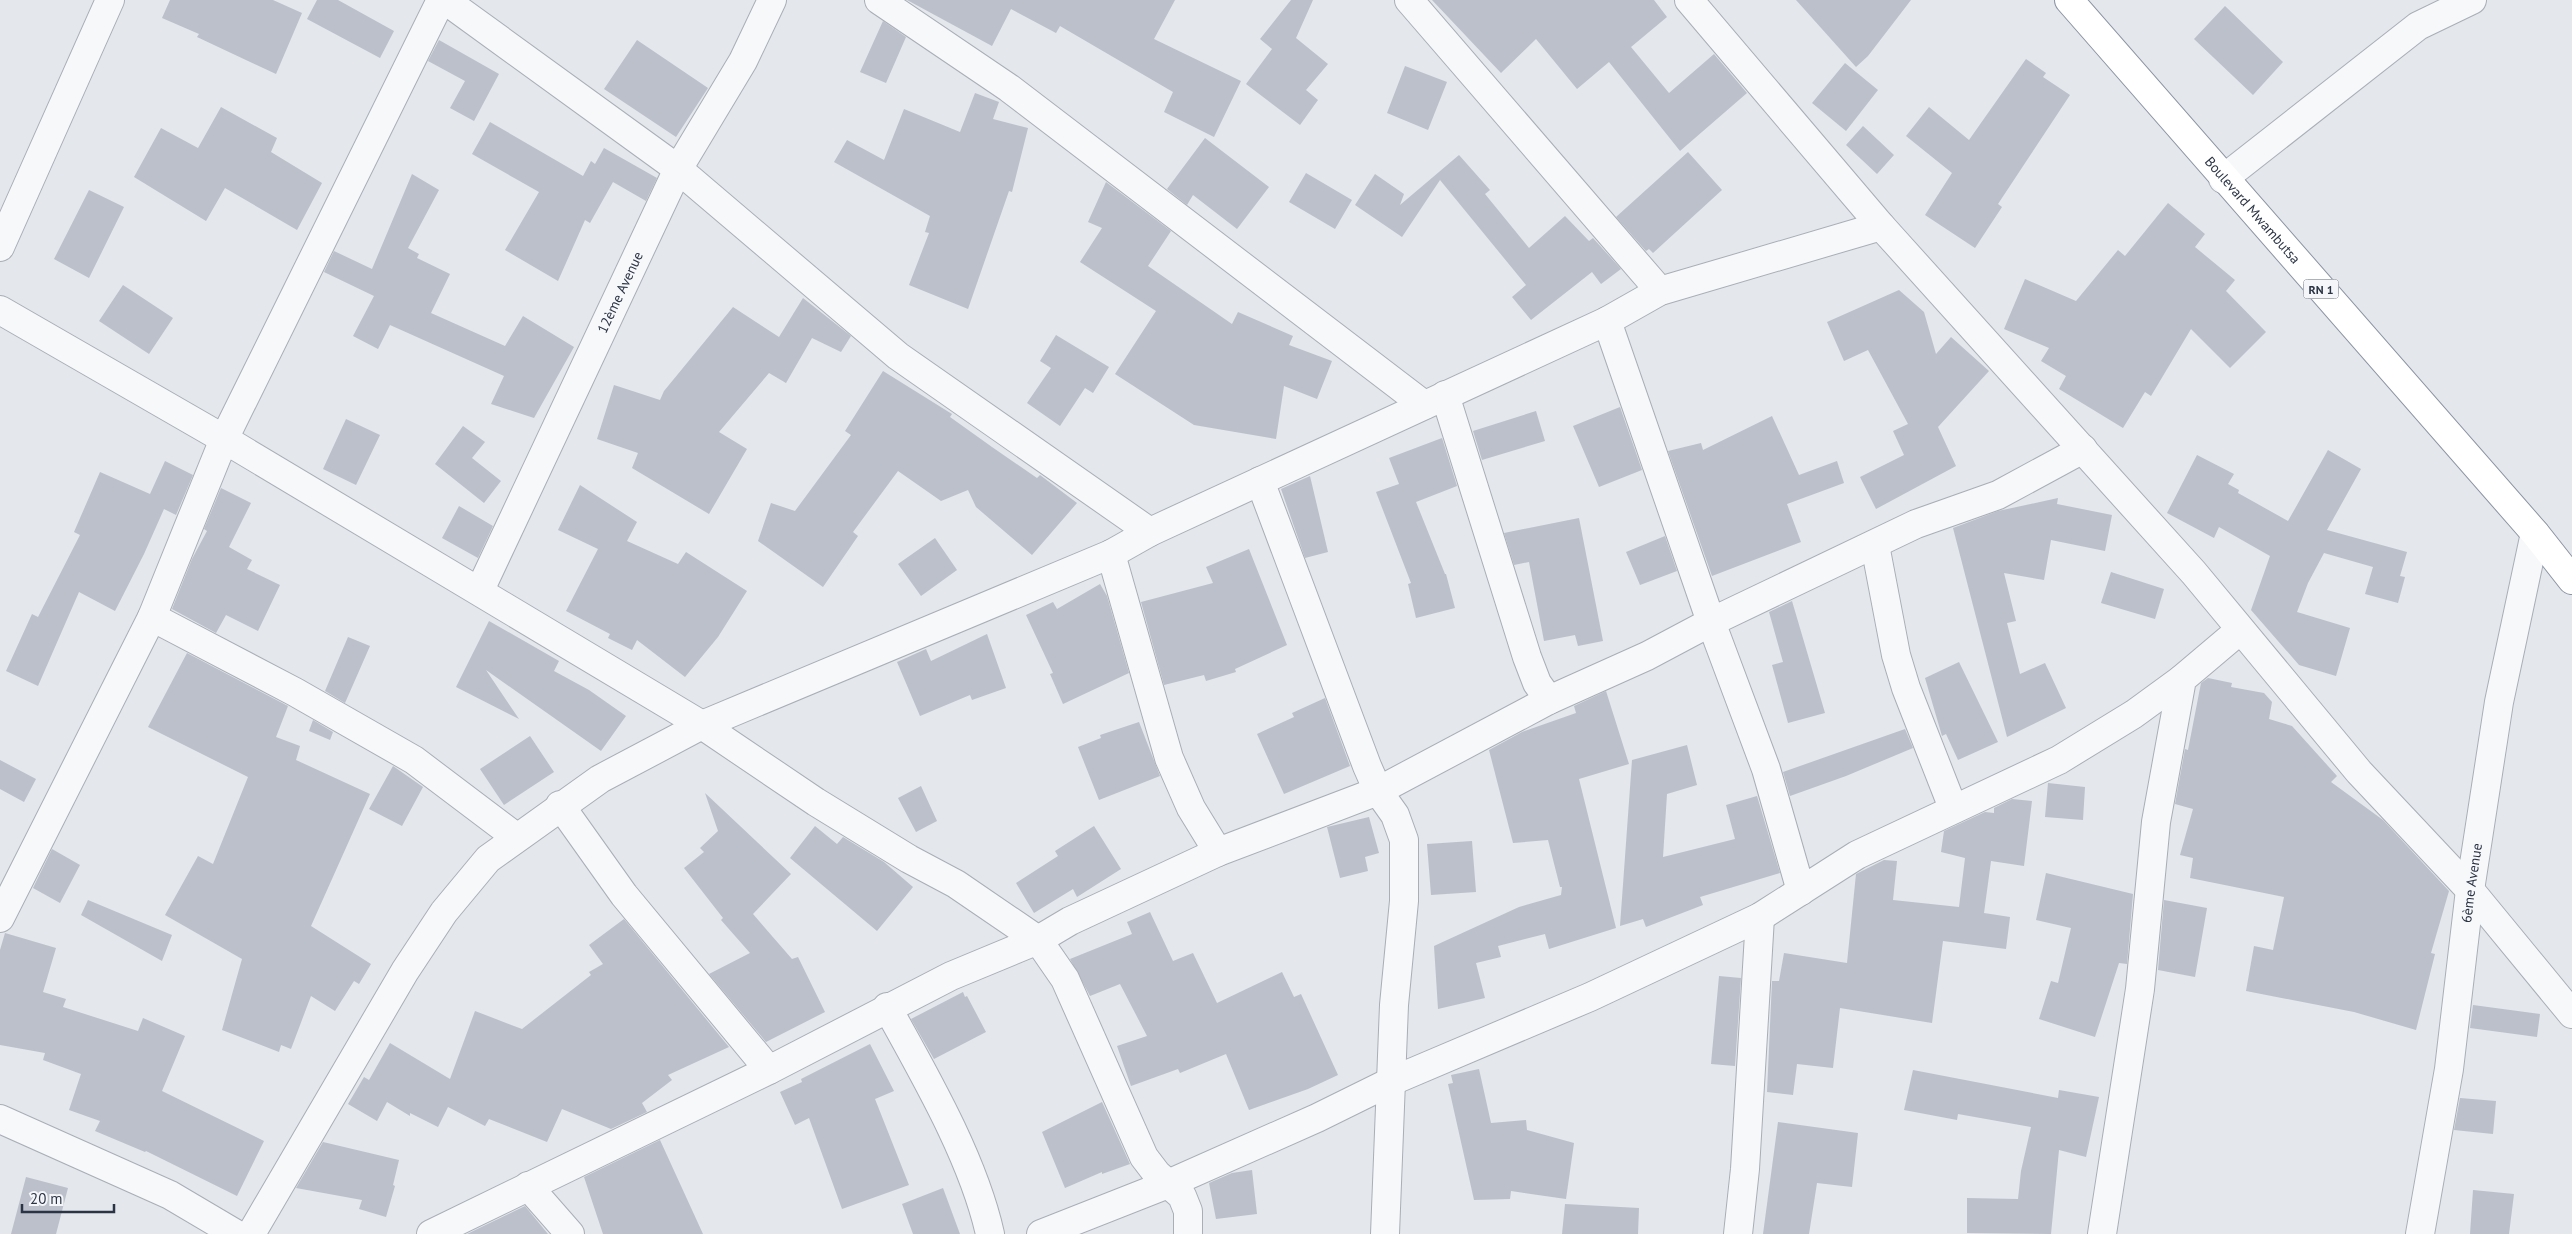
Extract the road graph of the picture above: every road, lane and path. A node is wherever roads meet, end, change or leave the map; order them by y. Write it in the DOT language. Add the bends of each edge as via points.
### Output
graph roads {
  1 [pos="110,0"];
  2 [pos="443,0"];
  3 [pos="772,0"];
  4 [pos="879,0"];
  5 [pos="1409,0"];
  6 [pos="1689,0"];
  7 [pos="2069,0"];
  8 [pos="2472,0"];
  9 [pos="678,169"];
  10 [pos="2223,178"];
  11 [pos="1881,226"];
  12 [pos="0,247"];
  13 [pos="1660,291"];
  14 [pos="0,310"];
  15 [pos="1606,321"];
  16 [pos="1434,400"];
  17 [pos="224,439"];
  18 [pos="2082,449"];
  19 [pos="1260,481"];
  20 [pos="1150,532"];
  21 [pos="2535,533"];
  22 [pos="1874,546"];
  23 [pos="1111,554"];
  24 [pos="2572,580"];
  25 [pos="480,590"];
  26 [pos="152,617"];
  27 [pos="1711,622"];
  28 [pos="2240,630"];
  29 [pos="2182,679"];
  30 [pos="1549,700"];
  31 [pos="702,725"];
  32 [pos="1378,791"];
  33 [pos="560,805"];
  34 [pos="1952,808"];
  35 [pos="516,837"];
  36 [pos="1218,852"];
  37 [pos="1801,890"];
  38 [pos="2470,890"];
  39 [pos="1760,916"];
  40 [pos="0,918"];
  41 [pos="1038,940"];
  42 [pos="888,1007"];
  43 [pos="2572,1014"];
  44 [pos="769,1070"];
  45 [pos="1392,1080"];
  46 [pos="0,1119"];
  47 [pos="1168,1184"];
  48 [pos="528,1186"];
  49 [pos="236,1234"];
  50 [pos="251,1234"];
  51 [pos="431,1234"];
  52 [pos="570,1234"];
  53 [pos="990,1234"];
  54 [pos="1041,1234"];
  55 [pos="1188,1234"];
  56 [pos="1385,1234"];
  57 [pos="1738,1234"];
  58 [pos="2102,1234"];
  59 [pos="2420,1234"];
  1 -- 12 [label="street"];
  2 -- 9 [label="street"];
  2 -- 17 [label="street"];
  3 -- 9 [label="street, 12ème Avenue" via="743,61"];
  4 -- 16 [label="street" via="1010,88"];
  5 -- 13 [label="street"];
  6 -- 11 [label="street"];
  7 -- 10 [label="highway, Boulevard Mwambutsa / RN 1"];
  8 -- 10 [label="street" via="2418,26"];
  9 -- 20 [label="street" via="898,356"];
  9 -- 25 [label="street, 12ème Avenue"];
  10 -- 21 [label="highway, Boulevard Mwambutsa / RN 1"];
  11 -- 13 [label="street"];
  11 -- 18 [label="street"];
  13 -- 15 [label="street"];
  14 -- 17 [label="street"];
  15 -- 16 [label="street"];
  15 -- 27 [label="street"];
  16 -- 19 [label="street"];
  16 -- 30 [label="street" via="1527,657 1537,683"];
  17 -- 25 [label="street"];
  17 -- 26 [label="street"];
  18 -- 22 [label="street" via="1998,495 1916,524"];
  18 -- 28 [label="street" via="2194,573"];
  19 -- 20 [label="street"];
  19 -- 32 [label="street"];
  20 -- 23 [label="street"];
  21 -- 24 [label="highway, Boulevard Mwambutsa / RN 1"];
  21 -- 38 [label="street, 6ème Avenue" via="2499,702"];
  22 -- 27 [label="street"];
  22 -- 34 [label="street" via="1896,656"];
  23 -- 31 [label="street"];
  23 -- 36 [label="street" via="1169,758 1191,808"];
  25 -- 31 [label="street"];
  26 -- 35 [label="street" via="295,692 414,760"];
  26 -- 40 [label="street"];
  27 -- 30 [label="street" via="1647,656"];
  27 -- 37 [label="street" via="1766,769"];
  28 -- 29 [label="street"];
  28 -- 38 [label="street" via="2359,772"];
  29 -- 34 [label="street" via="2134,714 2059,760"];
  29 -- 58 [label="street" via="2156,822 2140,988"];
  30 -- 32 [label="street"];
  31 -- 33 [label="street" via="600,779"];
  31 -- 41 [label="street" via="816,802 956,884"];
  32 -- 36 [label="street"];
  32 -- 45 [label="street" via="1395,815 1404,840 1404,900 1394,1005"];
  33 -- 35 [label="street"];
  33 -- 44 [label="street" via="624,895"];
  34 -- 37 [label="street" via="1857,855"];
  35 -- 50 [label="street" via="488,858 444,912 405,971"];
  36 -- 41 [label="street" via="1070,921"];
  37 -- 39 [label="street"];
  38 -- 43 [label="street"];
  38 -- 59 [label="street, 6ème Avenue" via="2449,1070"];
  39 -- 45 [label="street" via="1590,997"];
  39 -- 57 [label="street"];
  41 -- 42 [label="street" via="951,976"];
  41 -- 47 [label="street" via="1065,979 1144,1157"];
  42 -- 44 [label="street"];
  42 -- 53 [label="street" via="933,1090 983,1202"];
  44 -- 48 [label="street"];
  45 -- 47 [label="street" via="1317,1118"];
  45 -- 56 [label="street"];
  46 -- 49 [label="street" via="170,1195"];
  47 -- 54 [label="street"];
  47 -- 55 [label="street" via="1182,1196 1188,1211"];
  48 -- 51 [label="street"];
  48 -- 52 [label="street"];
}
